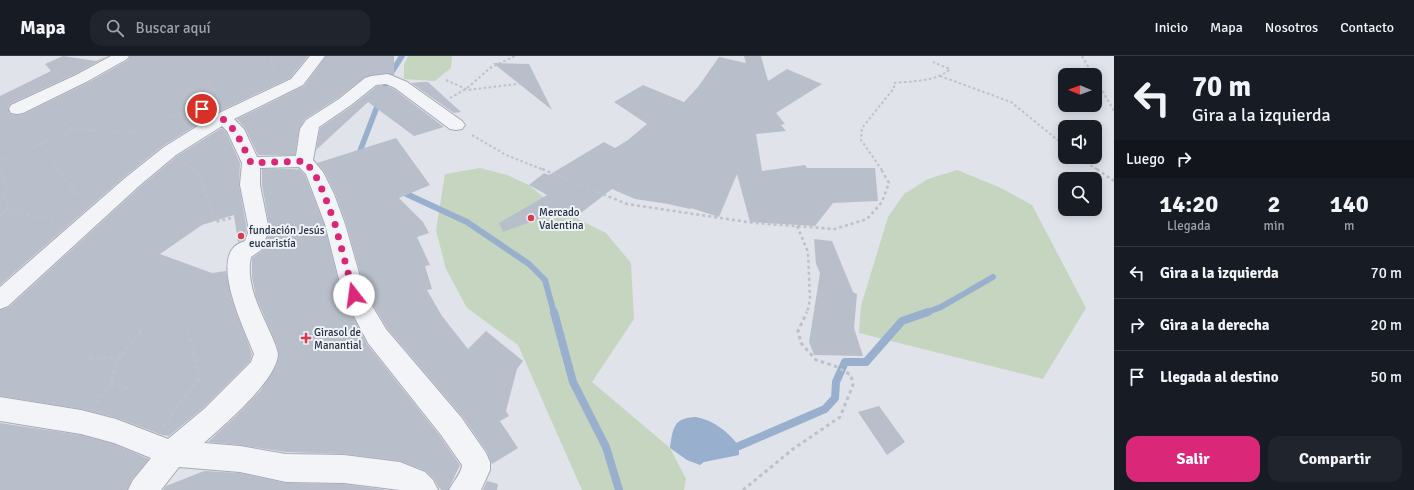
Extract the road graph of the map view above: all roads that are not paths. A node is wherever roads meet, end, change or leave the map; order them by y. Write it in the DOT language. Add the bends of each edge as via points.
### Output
graph roads {
  1 [pos="122,56"];
  2 [pos="318,56"];
  3 [pos="17,109"];
  4 [pos="223,118"];
  5 [pos="456,125"];
  6 [pos="304,161"];
  7 [pos="251,163"];
  8 [pos="9,282"];
  9 [pos="0,300"];
  10 [pos="0,409"];
  11 [pos="161,449"];
  12 [pos="143,490"];
  13 [pos="423,490"];
  14 [pos="464,490"];
  1 -- 3 [label="street"];
  2 -- 4 [label="street" via="297,82"];
  4 -- 7 [label="street" via="235,129"];
  4 -- 8 [label="street" via="170,151 87,224"];
  5 -- 6 [label="street" via="401,85 388,79 371,81 312,124"];
  6 -- 7 [label="street"];
  6 -- 14 [label="street" via="314,172 324,194 335,224 354,295 377,336 451,426 476,462 476,470"];
  7 -- 11 [label="street" via="250,184 260,230 254,245 242,252 238,266 244,299 266,354 262,367 212,418"];
  8 -- 9 [label="street"];
  10 -- 11 [label="street" via="81,422 116,431"];
  11 -- 12 [label="street"];
  11 -- 13 [label="street" via="286,468 344,468 400,476 415,482"];
}
